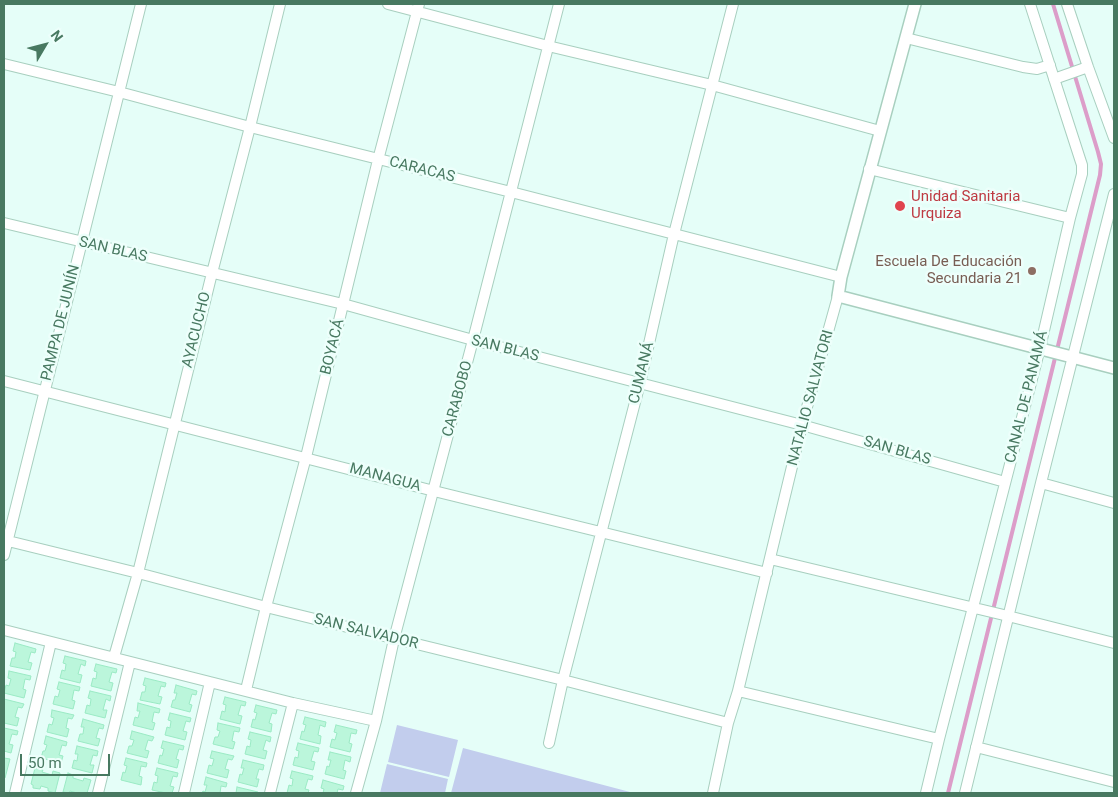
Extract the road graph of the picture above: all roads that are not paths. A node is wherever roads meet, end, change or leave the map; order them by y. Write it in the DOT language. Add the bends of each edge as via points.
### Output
graph roads {
  1 [pos="141,4"];
  2 [pos="280,4"];
  3 [pos="388,4"];
  4 [pos="559,4"];
  5 [pos="733,4"];
  6 [pos="915,4"];
  7 [pos="1030,4"];
  8 [pos="1067,4"];
  9 [pos="418,7"];
  10 [pos="906,38"];
  11 [pos="548,46"];
  12 [pos="4,64"];
  13 [pos="1050,65"];
  14 [pos="1088,67"];
  15 [pos="1054,79"];
  16 [pos="712,85"];
  17 [pos="119,92"];
  18 [pos="250,127"];
  19 [pos="880,130"];
  20 [pos="1114,138"];
  21 [pos="378,160"];
  22 [pos="869,169"];
  23 [pos="511,192"];
  24 [pos="1114,194"];
  25 [pos="1070,218"];
  26 [pos="4,223"];
  27 [pos="1111,225"];
  28 [pos="674,234"];
  29 [pos="81,242"];
  30 [pos="212,273"];
  31 [pos="841,277"];
  32 [pos="838,296"];
  33 [pos="343,304"];
  34 [pos="473,340"];
  35 [pos="1044,349"];
  36 [pos="1069,356"];
  37 [pos="1114,368"];
  38 [pos="4,381"];
  39 [pos="640,383"];
  40 [pos="44,391"];
  41 [pos="174,424"];
  42 [pos="802,425"];
  43 [pos="306,457"];
  44 [pos="1005,482"];
  45 [pos="1041,483"];
  46 [pos="434,491"];
  47 [pos="1114,503"];
  48 [pos="601,532"];
  49 [pos="6,541"];
  50 [pos="4,555"];
  51 [pos="770,559"];
  52 [pos="138,573"];
  53 [pos="767,573"];
  54 [pos="266,607"];
  55 [pos="973,608"];
  56 [pos="1008,616"];
  57 [pos="4,630"];
  58 [pos="394,639"];
  59 [pos="51,642"];
  60 [pos="1114,643"];
  61 [pos="114,657"];
  62 [pos="130,662"];
  63 [pos="563,680"];
  64 [pos="210,682"];
  65 [pos="246,690"];
  66 [pos="738,691"];
  67 [pos="293,703"];
  68 [pos="376,721"];
  69 [pos="728,723"];
  70 [pos="939,739"];
  71 [pos="549,743"];
  72 [pos="976,746"];
  73 [pos="1114,782"];
  74 [pos="15,793"];
  75 [pos="98,793"];
  76 [pos="184,793"];
  77 [pos="270,793"];
  78 [pos="356,793"];
  79 [pos="713,793"];
  80 [pos="926,793"];
  81 [pos="965,793"];
  1 -- 17 [label="street, PAMPA DE JUNÍN"];
  2 -- 18 [label="street, AYACUCHO"];
  3 -- 9 [label="street"];
  4 -- 11 [label="street, CARABOBO"];
  5 -- 16 [label="street, CUMANÁ"];
  6 -- 10 [label="street, NATALIO SALVATORI"];
  7 -- 13 [label="street, CANAL DE PANAMÁ"];
  8 -- 14 [label="street"];
  9 -- 11 [label="street"];
  9 -- 21 [label="street, BOYACÁ"];
  10 -- 13 [label="street" via="1023,67 1036,69"];
  10 -- 19 [label="street, NATALIO SALVATORI"];
  11 -- 16 [label="street"];
  11 -- 23 [label="street, CARABOBO"];
  12 -- 17 [label="street, CARACAS"];
  13 -- 15 [label="street, CANAL DE PANAMÁ"];
  14 -- 15 [label="street"];
  14 -- 20 [label="street"];
  15 -- 25 [label="street, CANAL DE PANAMÁ" via="1082,165"];
  16 -- 19 [label="street"];
  16 -- 28 [label="street, CUMANÁ"];
  17 -- 18 [label="street, CARACAS"];
  17 -- 29 [label="street, PAMPA DE JUNÍN"];
  18 -- 21 [label="street, CARACAS"];
  18 -- 30 [label="street, AYACUCHO"];
  19 -- 22 [label="street, NATALIO SALVATORI"];
  21 -- 23 [label="street, CARACAS"];
  21 -- 33 [label="street, BOYACÁ"];
  22 -- 25 [label="street"];
  22 -- 31 [label="street, NATALIO SALVATORI"];
  23 -- 28 [label="street, CARACAS"];
  23 -- 34 [label="street, CARABOBO"];
  24 -- 27 [label="street"];
  25 -- 35 [label="street, CANAL DE PANAMÁ"];
  26 -- 29 [label="street, SAN BLAS"];
  27 -- 36 [label="street"];
  28 -- 31 [label="street, CARACAS"];
  28 -- 39 [label="street, CUMANÁ"];
  29 -- 30 [label="street, SAN BLAS"];
  29 -- 40 [label="street, PAMPA DE JUNÍN"];
  30 -- 33 [label="street, SAN BLAS"];
  30 -- 41 [label="street, AYACUCHO"];
  31 -- 32 [label="street, NATALIO SALVATORI"];
  32 -- 35 [label="street"];
  32 -- 42 [label="street, NATALIO SALVATORI"];
  33 -- 34 [label="street, SAN BLAS"];
  33 -- 43 [label="street, BOYACÁ"];
  34 -- 39 [label="street, SAN BLAS"];
  34 -- 46 [label="street, CARABOBO"];
  35 -- 36 [label="street"];
  35 -- 44 [label="street, CANAL DE PANAMÁ"];
  36 -- 37 [label="street"];
  36 -- 45 [label="street"];
  38 -- 40 [label="street, MANAGUA"];
  39 -- 42 [label="street, SAN BLAS"];
  39 -- 48 [label="street, CUMANÁ"];
  40 -- 41 [label="street, MANAGUA"];
  40 -- 49 [label="street, PAMPA DE JUNÍN"];
  41 -- 43 [label="street, MANAGUA"];
  41 -- 52 [label="street, AYACUCHO"];
  42 -- 44 [label="street, SAN BLAS"];
  42 -- 51 [label="street, NATALIO SALVATORI"];
  43 -- 46 [label="street, MANAGUA"];
  43 -- 54 [label="street, BOYACÁ"];
  44 -- 55 [label="street, CANAL DE PANAMÁ"];
  45 -- 47 [label="street"];
  45 -- 56 [label="street"];
  46 -- 48 [label="street, MANAGUA"];
  46 -- 58 [label="street, CARABOBO"];
  48 -- 53 [label="street, MANAGUA"];
  48 -- 63 [label="street, CUMANÁ"];
  49 -- 50 [label="street, PAMPA DE JUNÍN"];
  49 -- 52 [label="street, SAN SALVADOR"];
  51 -- 53 [label="street, NATALIO SALVATORI"];
  51 -- 55 [label="street"];
  52 -- 54 [label="street, SAN SALVADOR"];
  52 -- 61 [label="street, AYACUCHO"];
  53 -- 66 [label="street, NATALIO SALVATORI"];
  54 -- 58 [label="street, SAN SALVADOR"];
  54 -- 65 [label="street, BOYACÁ"];
  55 -- 56 [label="street"];
  55 -- 70 [label="street, CANAL DE PANAMÁ"];
  56 -- 60 [label="street"];
  56 -- 72 [label="street"];
  57 -- 59 [label="street"];
  58 -- 63 [label="street, SAN SALVADOR"];
  58 -- 68 [label="street, CARABOBO"];
  59 -- 61 [label="street"];
  59 -- 74 [label="street"];
  61 -- 62 [label="street"];
  62 -- 64 [label="street"];
  62 -- 75 [label="street"];
  63 -- 69 [label="street, SAN SALVADOR"];
  63 -- 71 [label="street, CUMANÁ"];
  64 -- 65 [label="street"];
  64 -- 76 [label="street"];
  65 -- 67 [label="street"];
  66 -- 69 [label="street, NATALIO SALVATORI"];
  66 -- 70 [label="street"];
  67 -- 68 [label="street"];
  67 -- 77 [label="street"];
  68 -- 78 [label="street, CARABOBO"];
  69 -- 79 [label="street, NATALIO SALVATORI"];
  70 -- 80 [label="street, CANAL DE PANAMÁ"];
  72 -- 73 [label="street"];
  72 -- 81 [label="street"];
}
